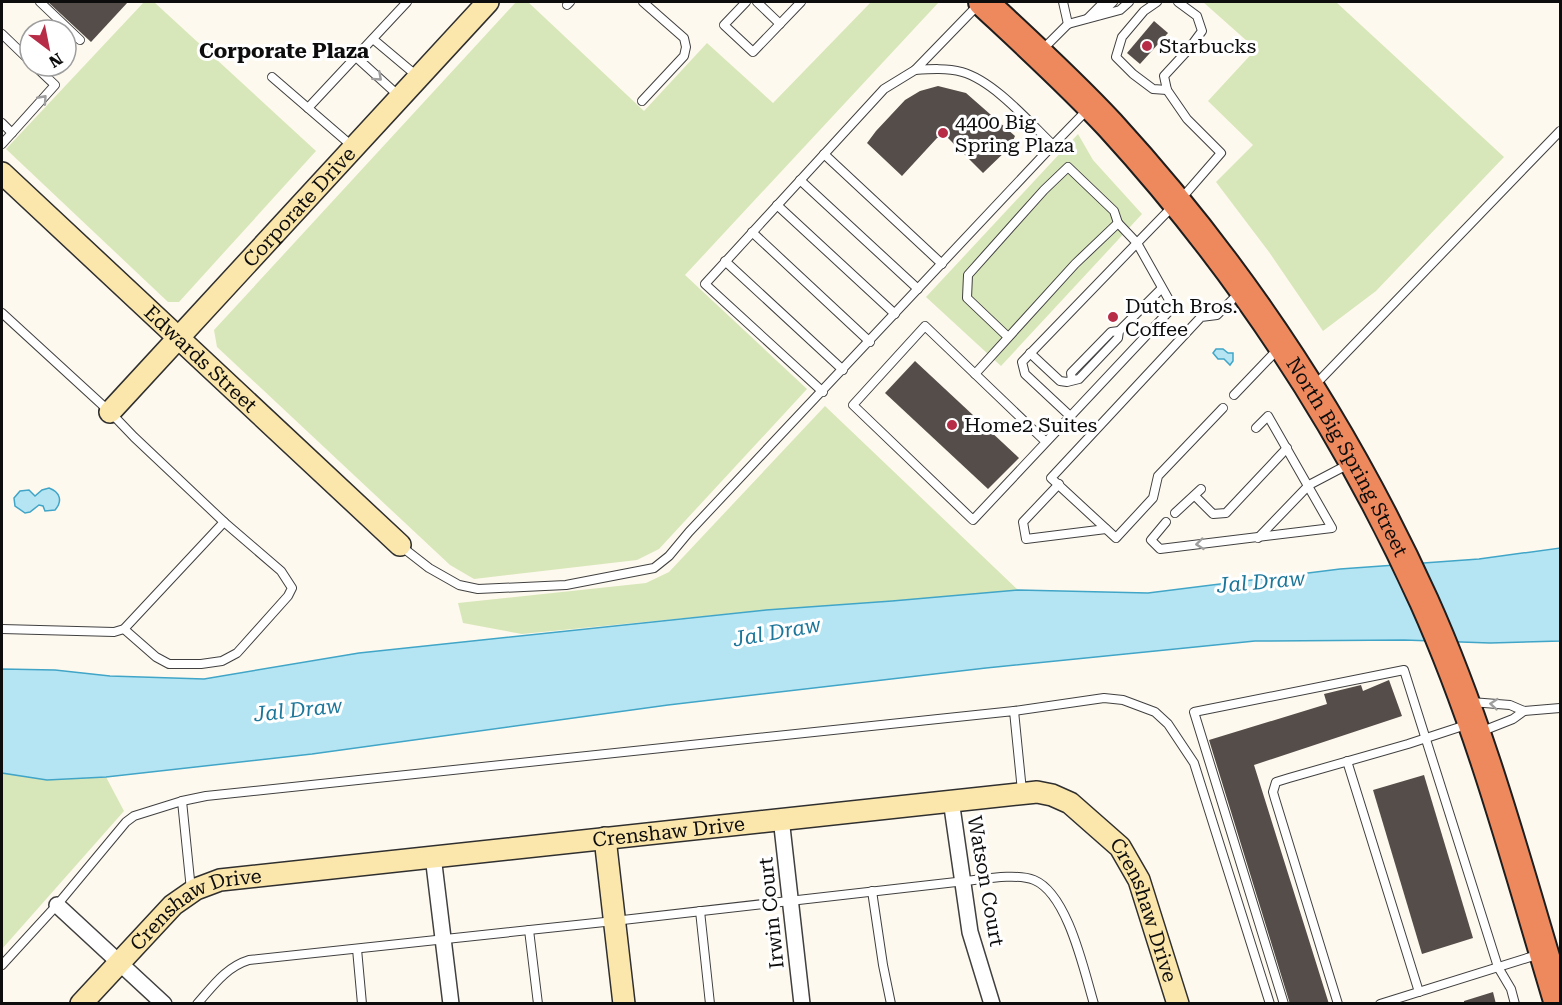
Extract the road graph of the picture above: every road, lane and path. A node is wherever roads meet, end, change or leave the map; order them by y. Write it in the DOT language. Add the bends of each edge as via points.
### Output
graph roads {
  1 [pos="40,2"];
  2 [pos="407,2"];
  3 [pos="488,2"];
  4 [pos="643,2"];
  5 [pos="746,2"];
  6 [pos="757,2"];
  7 [pos="801,2"];
  8 [pos="982,2"];
  9 [pos="1063,2"];
  10 [pos="1104,2"];
  11 [pos="1113,2"];
  12 [pos="1122,2"];
  13 [pos="1129,2"];
  14 [pos="1157,2"];
  15 [pos="1178,2"];
  16 [pos="1113,12"];
  17 [pos="1099,16"];
  18 [pos="1087,20"];
  19 [pos="780,24"];
  20 [pos="1068,24"];
  21 [pos="2,34"];
  22 [pos="373,39"];
  23 [pos="80,40"];
  24 [pos="18,49"];
  25 [pos="1039,54"];
  26 [pos="356,57"];
  27 [pos="915,70"];
  28 [pos="272,77"];
  29 [pos="418,77"];
  30 [pos="48,78"];
  31 [pos="1167,90"];
  32 [pos="400,97"];
  33 [pos="642,101"];
  34 [pos="1091,106"];
  35 [pos="308,108"];
  36 [pos="2,123"];
  37 [pos="1560,131"];
  38 [pos="12,133"];
  39 [pos="2,144"];
  40 [pos="1053,145"];
  41 [pos="353,147"];
  42 [pos="824,154"];
  43 [pos="2,173"];
  44 [pos="800,180"];
  45 [pos="1177,203"];
  46 [pos="777,205"];
  47 [pos="1118,223"];
  48 [pos="752,232"];
  49 [pos="1137,243"];
  50 [pos="725,261"];
  51 [pos="942,264"];
  52 [pos="1244,288"];
  53 [pos="918,289"];
  54 [pos="1161,289"];
  55 [pos="2,313"];
  56 [pos="895,314"];
  57 [pos="1008,337"];
  58 [pos="176,339"];
  59 [pos="870,342"];
  60 [pos="1282,346"];
  61 [pos="1030,353"];
  62 [pos="843,370"];
  63 [pos="975,374"];
  64 [pos="1311,389"];
  65 [pos="823,392"];
  66 [pos="1234,395"];
  67 [pos="1222,408"];
  68 [pos="110,412"];
  69 [pos="1070,416"];
  70 [pos="1257,428"];
  71 [pos="1046,442"];
  72 [pos="1287,448"];
  73 [pos="1353,462"];
  74 [pos="1059,484"];
  75 [pos="1309,485"];
  76 [pos="1175,513"];
  77 [pos="224,522"];
  78 [pos="1166,522"];
  79 [pos="1106,529"];
  80 [pos="1258,538"];
  81 [pos="400,545"];
  82 [pos="2,629"];
  83 [pos="124,629"];
  84 [pos="1560,708"];
  85 [pos="1014,711"];
  86 [pos="1524,711"];
  87 [pos="1471,719"];
  88 [pos="1426,738"];
  89 [pos="1347,761"];
  90 [pos="1023,793"];
  91 [pos="951,800"];
  92 [pos="182,801"];
  93 [pos="781,818"];
  94 [pos="606,838"];
  95 [pos="433,856"];
  96 [pos="962,881"];
  97 [pos="872,891"];
  98 [pos="192,892"];
  99 [pos="790,901"];
  100 [pos="57,906"];
  101 [pos="700,911"];
  102 [pos="614,921"];
  103 [pos="529,930"];
  104 [pos="442,938"];
  105 [pos="357,949"];
  106 [pos="1544,953"];
  107 [pos="120,962"];
  108 [pos="2,965"];
  109 [pos="1498,967"];
  110 [pos="1419,992"];
  111 [pos="81,1004"];
  112 [pos="164,1004"];
  113 [pos="197,1004"];
  114 [pos="363,1004"];
  115 [pos="451,1004"];
  116 [pos="538,1004"];
  117 [pos="624,1004"];
  118 [pos="710,1004"];
  119 [pos="802,1004"];
  120 [pos="891,1004"];
  121 [pos="992,1004"];
  122 [pos="1094,1004"];
  123 [pos="1178,1004"];
  124 [pos="1270,1004"];
  125 [pos="1284,1004"];
  126 [pos="1338,1004"];
  127 [pos="1380,1004"];
  128 [pos="1515,1004"];
  129 [pos="1559,1004"];
  1 -- 23 [label="lane"];
  2 -- 22 [label="lane"];
  3 -- 29 [label="street, Corporate Drive"];
  4 -- 33 [label="lane" via="684,38 686,47 684,56"];
  5 -- 19 [label="lane" via="724,25 753,52"];
  6 -- 19 [label="lane"];
  7 -- 19 [label="lane"];
  8 -- 25 [label="highway, North Big Spring Street"];
  8 -- 27 [label="lane"];
  9 -- 20 [label="lane"];
  10 -- 18 [label="lane"];
  11 -- 17 [label="lane"];
  12 -- 16 [label="lane"];
  13 -- 16 [label="lane"];
  14 -- 31 [label="lane" via="1122,37 1116,57 1153,89"];
  15 -- 31 [label="lane" via="1197,15 1202,31 1164,76"];
  16 -- 17 [label="lane"];
  17 -- 18 [label="lane"];
  18 -- 20 [label="lane"];
  20 -- 25 [label="lane"];
  21 -- 24 [label="lane"];
  22 -- 26 [label="lane"];
  22 -- 29 [label="lane"];
  25 -- 34 [label="highway, North Big Spring Street"];
  26 -- 32 [label="lane, one-way"];
  26 -- 35 [label="lane"];
  27 -- 40 [label="lane" via="963,72 987,83"];
  27 -- 42 [label="lane" via="884,89"];
  28 -- 35 [label="lane"];
  29 -- 32 [label="street, Corporate Drive"];
  38 -- 30 [label="lane, one-way" via="55,85"];
  31 -- 45 [label="lane" via="1187,119 1221,153"];
  32 -- 41 [label="street, Corporate Drive"];
  34 -- 40 [label="lane"];
  34 -- 45 [label="highway, North Big Spring Street"];
  35 -- 41 [label="lane"];
  36 -- 38 [label="lane"];
  37 -- 64 [label="lane"];
  38 -- 39 [label="lane"];
  40 -- 51 [label="lane"];
  41 -- 58 [label="street, Corporate Drive"];
  42 -- 44 [label="lane"];
  42 -- 51 [label="lane"];
  43 -- 58 [label="street, Edwards Street"];
  44 -- 46 [label="lane"];
  44 -- 53 [label="lane"];
  45 -- 49 [label="lane"];
  45 -- 52 [label="highway, North Big Spring Street"];
  46 -- 48 [label="lane"];
  46 -- 56 [label="lane"];
  47 -- 49 [label="lane"];
  47 -- 57 [label="lane"];
  47 -- 57 [label="lane" via="1114,211 1068,167 1044,190 968,275 967,298"];
  48 -- 50 [label="lane"];
  48 -- 59 [label="lane"];
  49 -- 54 [label="lane"];
  49 -- 61 [label="lane"];
  50 -- 62 [label="lane"];
  50 -- 65 [label="lane" via="705,284"];
  51 -- 53 [label="lane"];
  52 -- 60 [label="highway, North Big Spring Street"];
  52 -- 74 [label="lane" via="1216,315 1201,317 1052,478"];
  53 -- 56 [label="lane"];
  54 -- 61 [label="lane" via="1079,379 1060,381"];
  54 -- 69 [label="lane" via="1173,307"];
  55 -- 68 [label="lane"];
  56 -- 59 [label="lane"];
  57 -- 63 [label="lane"];
  58 -- 68 [label="street, Corporate Drive"];
  58 -- 81 [label="street, Edwards Street"];
  59 -- 62 [label="lane"];
  60 -- 64 [label="highway, North Big Spring Street"];
  60 -- 66 [label="lane"];
  61 -- 69 [label="lane" via="1022,362 1025,374"];
  62 -- 65 [label="lane"];
  63 -- 71 [label="lane"];
  63 -- 71 [label="lane" via="925,326 853,405 973,520"];
  64 -- 73 [label="highway, North Big Spring Street"];
  65 -- 81 [label="lane" via="654,568 566,585 478,589 459,585"];
  67 -- 79 [label="lane" via="1158,476 1153,498 1116,538"];
  68 -- 77 [label="lane"];
  69 -- 71 [label="lane"];
  70 -- 72 [label="lane" via="1268,416"];
  72 -- 75 [label="lane"];
  72 -- 76 [label="lane" via="1226,513 1213,514 1198,493"];
  73 -- 75 [label="lane"];
  73 -- 87 [label="highway, North Big Spring Street" via="1425,602"];
  74 -- 79 [label="lane"];
  74 -- 79 [label="lane" via="1023,522 1026,539"];
  75 -- 80 [label="lane"];
  75 -- 80 [label="lane" via="1332,528"];
  77 -- 83 [label="lane"];
  77 -- 83 [label="lane" via="280,571 291,588 237,653 222,661 169,664"];
  80 -- 78 [label="lane, one-way" via="1161,549 1151,540"];
  82 -- 83 [label="lane"];
  84 -- 86 [label="lane"];
  85 -- 90 [label="lane"];
  85 -- 92 [label="lane"];
  85 -- 124 [label="lane" via="1104,698 1123,700 1155,712 1168,724 1194,763"];
  86 -- 87 [label="lane" via="1513,719"];
  86 -- 87 [label="lane, one-way" via="1510,705"];
  87 -- 88 [label="lane"];
  87 -- 106 [label="highway, North Big Spring Street"];
  88 -- 89 [label="lane"];
  88 -- 109 [label="lane"];
  88 -- 125 [label="lane" via="1404,670 1194,712"];
  89 -- 110 [label="lane"];
  89 -- 126 [label="lane" via="1276,782 1273,792"];
  90 -- 91 [label="street, Crenshaw Drive"];
  90 -- 123 [label="street, Crenshaw Drive" via="1052,795 1070,803 1120,847 1139,879"];
  91 -- 93 [label="street, Crenshaw Drive"];
  91 -- 96 [label="street, Watson Court"];
  92 -- 98 [label="lane"];
  92 -- 100 [label="lane" via="126,822"];
  93 -- 94 [label="street, Crenshaw Drive"];
  93 -- 99 [label="street, Irwin Court"];
  94 -- 95 [label="street, Crenshaw Drive"];
  94 -- 102 [label="street"];
  95 -- 98 [label="street, Crenshaw Drive" via="231,878"];
  95 -- 104 [label="street"];
  96 -- 97 [label="lane"];
  96 -- 121 [label="street, Watson Court" via="970,932"];
  96 -- 122 [label="lane" via="1022,877 1042,885 1070,926"];
  97 -- 99 [label="lane"];
  97 -- 120 [label="lane"];
  98 -- 107 [label="street, Crenshaw Drive" via="173,905"];
  99 -- 101 [label="lane"];
  99 -- 119 [label="street, Irwin Court"];
  100 -- 107 [label="street"];
  100 -- 108 [label="lane"];
  101 -- 102 [label="lane"];
  101 -- 118 [label="lane"];
  102 -- 103 [label="lane"];
  102 -- 117 [label="street"];
  103 -- 104 [label="lane"];
  103 -- 116 [label="lane"];
  104 -- 105 [label="lane"];
  104 -- 115 [label="street"];
  105 -- 113 [label="lane" via="239,963"];
  105 -- 114 [label="lane"];
  106 -- 109 [label="lane"];
  106 -- 129 [label="highway, North Big Spring Street"];
  107 -- 111 [label="street, Crenshaw Drive"];
  107 -- 112 [label="street"];
  109 -- 110 [label="lane"];
  109 -- 128 [label="lane"];
  110 -- 127 [label="lane"];
}
